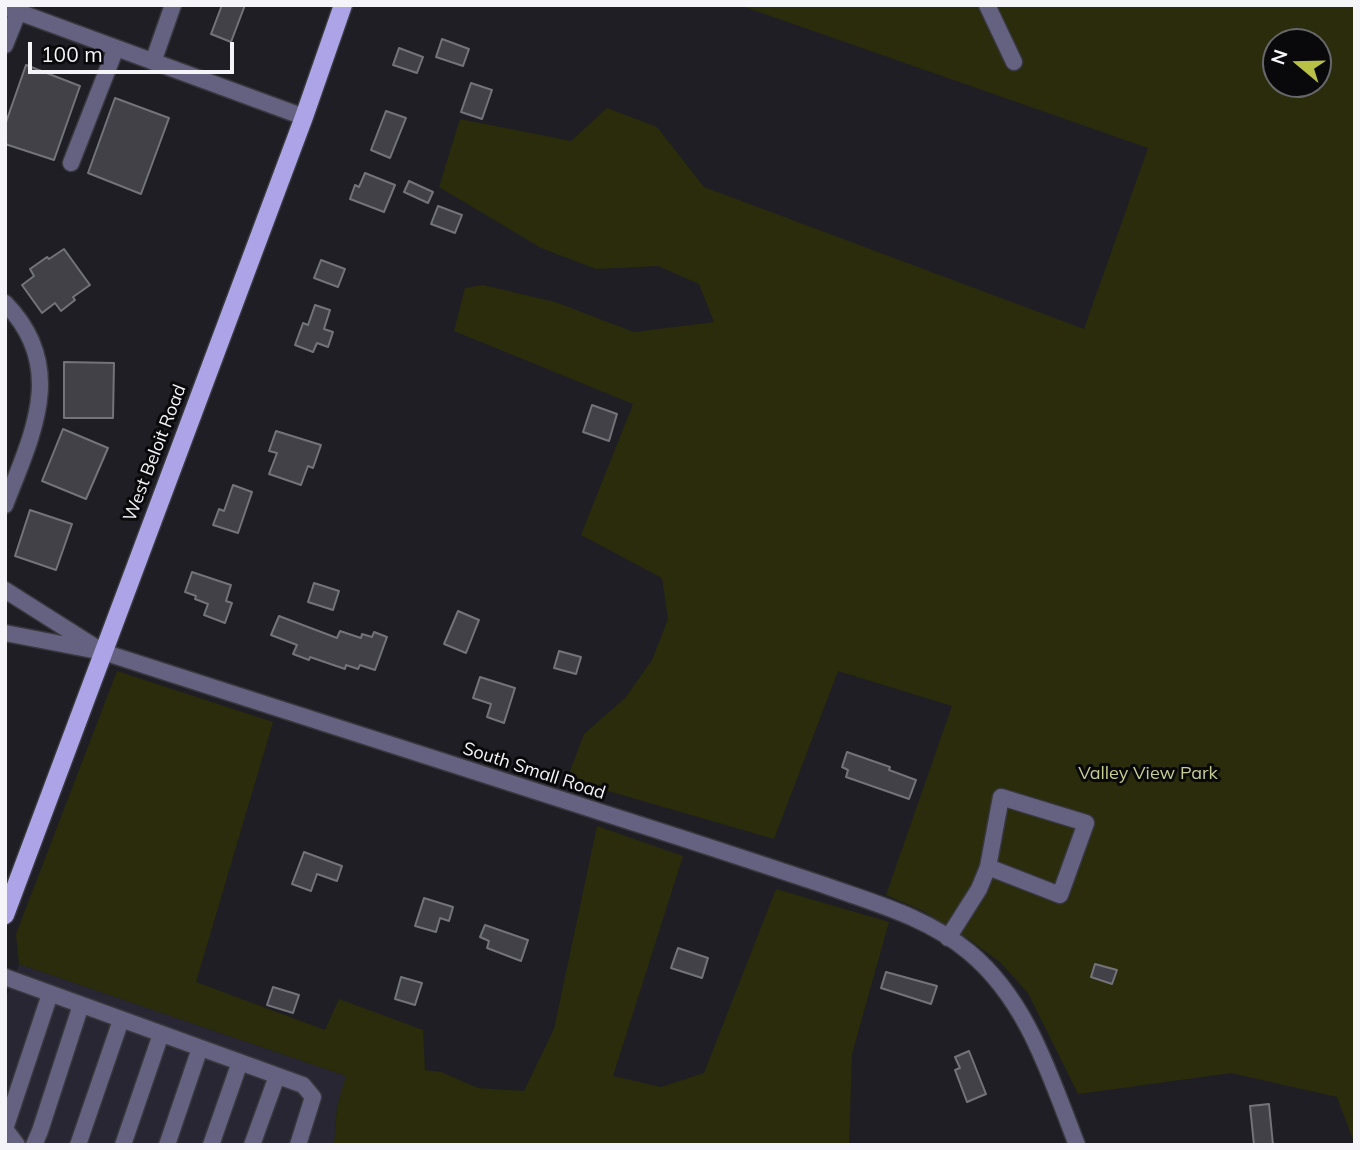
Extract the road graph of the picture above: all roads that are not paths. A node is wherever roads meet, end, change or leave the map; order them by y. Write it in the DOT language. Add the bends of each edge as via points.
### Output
graph roads {
  1 [pos="173,5"];
  2 [pos="343,5"];
  3 [pos="987,5"];
  4 [pos="15,8"];
  5 [pos="5,46"];
  6 [pos="116,48"];
  7 [pos="153,62"];
  8 [pos="1014,62"];
  9 [pos="304,117"];
  10 [pos="71,163"];
  11 [pos="5,303"];
  12 [pos="5,505"];
  13 [pos="5,590"];
  14 [pos="5,633"];
  15 [pos="103,652"];
  16 [pos="988,867"];
  17 [pos="5,915"];
  18 [pos="948,938"];
  19 [pos="5,977"];
  20 [pos="50,995"];
  21 [pos="81,1005"];
  22 [pos="121,1020"];
  23 [pos="161,1034"];
  24 [pos="200,1048"];
  25 [pos="240,1062"];
  26 [pos="277,1076"];
  27 [pos="17,1145"];
  28 [pos="34,1145"];
  29 [pos="78,1145"];
  30 [pos="123,1145"];
  31 [pos="167,1145"];
  32 [pos="211,1145"];
  33 [pos="252,1145"];
  34 [pos="298,1145"];
  35 [pos="1077,1145"];
  1 -- 7 [label="street"];
  2 -- 9 [label="main road, West Beloit Road"];
  3 -- 8 [label="street"];
  4 -- 5 [label="street"];
  4 -- 6 [label="street"];
  6 -- 7 [label="street"];
  6 -- 10 [label="street"];
  7 -- 9 [label="street"];
  9 -- 15 [label="main road, West Beloit Road"];
  11 -- 12 [label="street" via="20,317 35,351 40,403"];
  13 -- 15 [label="street"];
  14 -- 15 [label="street"];
  15 -- 17 [label="main road, West Beloit Road"];
  15 -- 18 [label="street, South Small Road" via="896,910"];
  16 -- 16 [label="street" via="1001,797 1086,823 1060,895"];
  16 -- 18 [label="street"];
  18 -- 35 [label="street, South Small Road" via="982,964 1016,1004"];
  19 -- 20 [label="street"];
  20 -- 21 [label="street"];
  20 -- 27 [label="street" via="5,1129"];
  21 -- 22 [label="street"];
  21 -- 28 [label="street"];
  22 -- 23 [label="street"];
  22 -- 29 [label="street"];
  23 -- 24 [label="street"];
  23 -- 30 [label="street"];
  24 -- 25 [label="street"];
  24 -- 31 [label="street"];
  25 -- 26 [label="street"];
  25 -- 32 [label="street"];
  26 -- 33 [label="street"];
  26 -- 34 [label="street" via="303,1085 313,1097"];
}
